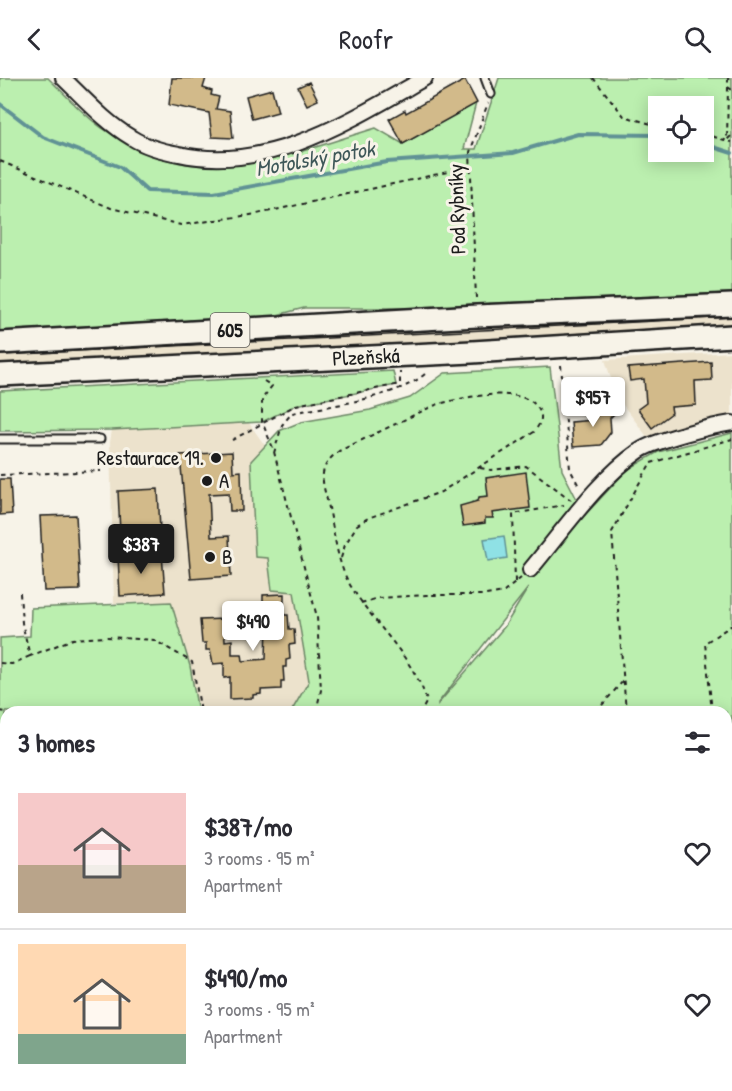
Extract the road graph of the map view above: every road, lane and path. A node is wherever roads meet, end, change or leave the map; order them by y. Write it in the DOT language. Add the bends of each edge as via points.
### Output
graph roads {
  1 [pos="63,78"];
  2 [pos="425,78"];
  3 [pos="484,78"];
  4 [pos="593,78"];
  5 [pos="728,78"];
  6 [pos="409,82"];
  7 [pos="728,87"];
  8 [pos="732,90"];
  9 [pos="491,94"];
  10 [pos="648,123"];
  11 [pos="732,135"];
  12 [pos="714,137"];
  13 [pos="726,140"];
  14 [pos="732,142"];
  15 [pos="0,161"];
  16 [pos="470,165"];
  17 [pos="476,304"];
  18 [pos="732,305"];
  19 [pos="732,336"];
  20 [pos="0,343"];
  21 [pos="400,365"];
  22 [pos="430,368"];
  23 [pos="562,374"];
  24 [pos="0,375"];
  25 [pos="259,377"];
  26 [pos="262,422"];
  27 [pos="732,423"];
  28 [pos="0,439"];
  29 [pos="100,439"];
  30 [pos="232,440"];
  31 [pos="732,440"];
  32 [pos="641,450"];
  33 [pos="274,456"];
  34 [pos="650,464"];
  35 [pos="478,468"];
  36 [pos="101,471"];
  37 [pos="0,475"];
  38 [pos="589,500"];
  39 [pos="341,558"];
  40 [pos="530,570"];
  41 [pos="515,582"];
  42 [pos="20,593"];
  43 [pos="361,603"];
  44 [pos="732,625"];
  45 [pos="30,656"];
  46 [pos="0,663"];
  47 [pos="623,681"];
  48 [pos="200,706"];
  49 [pos="317,706"];
  50 [pos="424,706"];
  51 [pos="601,706"];
  52 [pos="625,706"];
  53 [pos="711,706"];
  1 -- 6 [label="street" via="134,140 202,159 226,159 312,139"];
  2 -- 6 [label="street"];
  3 -- 9 [label="lane"];
  4 -- 10 [label="path" via="624,116"];
  5 -- 7 [label="path"];
  7 -- 8 [label="path"];
  7 -- 13 [label="path"];
  9 -- 16 [label="path, Pod Rybníky" via="470,152"];
  11 -- 13 [label="path"];
  12 -- 13 [label="path"];
  13 -- 14 [label="path"];
  15 -- 16 [label="path" via="111,208 181,225 257,214"];
  16 -- 17 [label="path, Pod Rybníky"];
  18 -- 20 [label="main road, Plzeňská / 605"];
  19 -- 24 [label="main road, Plzeňská / 605"];
  21 -- 26 [label="path" via="400,384 296,405"];
  22 -- 33 [label="path" via="413,384 395,391 292,413 282,425"];
  23 -- 38 [label="path" via="570,469"];
  25 -- 26 [label="path" via="272,386 262,399"];
  26 -- 30 [label="path"];
  26 -- 33 [label="path"];
  27 -- 32 [label="street"];
  28 -- 29 [label="lane"];
  31 -- 34 [label="path"];
  32 -- 34 [label="path"];
  32 -- 38 [label="street"];
  33 -- 49 [label="path" via="317,618 321,690"];
  34 -- 47 [label="path" via="612,532"];
  35 -- 39 [label="path" via="441,492 357,525"];
  35 -- 39 [label="path" via="534,432 541,415 531,400 508,396 448,401 339,452 322,469"];
  35 -- 41 [label="path" via="526,466 575,503 513,514"];
  36 -- 37 [label="path"];
  38 -- 40 [label="street"];
  39 -- 43 [label="path" via="347,580"];
  40 -- 41 [label="path"];
  41 -- 43 [label="path" via="504,592 486,595 378,598"];
  42 -- 45 [label="path"];
  43 -- 50 [label="path" via="422,685 427,701"];
  44 -- 53 [label="path" via="705,643"];
  45 -- 46 [label="path" via="12,664"];
  45 -- 48 [label="path" via="73,639 154,640 192,662"];
  47 -- 51 [label="path"];
  47 -- 52 [label="path"];
}
